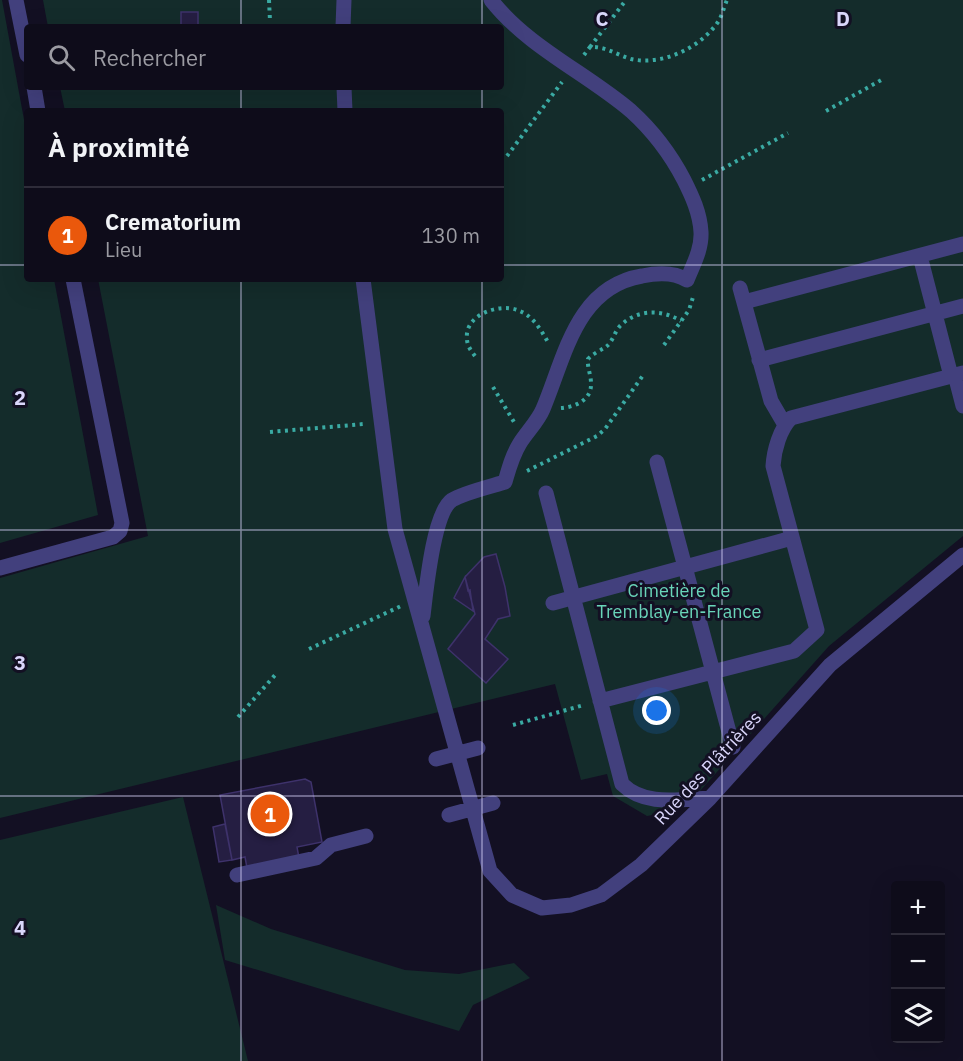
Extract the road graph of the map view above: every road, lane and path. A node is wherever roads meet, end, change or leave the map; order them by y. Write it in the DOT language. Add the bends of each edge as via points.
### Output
graph roads {
  1 [pos="16,0"];
  2 [pos="269,0"];
  3 [pos="344,0"];
  4 [pos="491,0"];
  5 [pos="626,0"];
  6 [pos="727,0"];
  7 [pos="270,21"];
  8 [pos="343,24"];
  9 [pos="24,40"];
  10 [pos="591,47"];
  11 [pos="572,69"];
  12 [pos="883,79"];
  13 [pos="34,90"];
  14 [pos="344,90"];
  15 [pos="38,108"];
  16 [pos="345,108"];
  17 [pos="826,111"];
  18 [pos="788,133"];
  19 [pos="507,156"];
  20 [pos="688,187"];
  21 [pos="963,244"];
  22 [pos="920,256"];
  23 [pos="687,280"];
  24 [pos="74,282"];
  25 [pos="363,282"];
  26 [pos="963,306"];
  27 [pos="935,314"];
  28 [pos="681,321"];
  29 [pos="664,345"];
  30 [pos="475,356"];
  31 [pos="759,360"];
  32 [pos="560,362"];
  33 [pos="644,374"];
  34 [pos="956,375"];
  35 [pos="493,387"];
  36 [pos="544,406"];
  37 [pos="963,406"];
  38 [pos="380,423"];
  39 [pos="785,424"];
  40 [pos="270,432"];
  41 [pos="524,438"];
  42 [pos="657,462"];
  43 [pos="505,482"];
  44 [pos="546,493"];
  45 [pos="792,538"];
  46 [pos="963,555"];
  47 [pos="685,567"];
  48 [pos="0,568"];
  49 [pos="573,597"];
  50 [pos="415,599"];
  51 [pos="553,603"];
  52 [pos="422,623"];
  53 [pos="309,649"];
  54 [pos="713,672"];
  55 [pos="276,674"];
  56 [pos="600,701"];
  57 [pos="238,717"];
  58 [pos="513,725"];
  59 [pos="733,747"];
  60 [pos="478,748"];
  61 [pos="457,753"];
  62 [pos="435,759"];
  63 [pos="710,798"];
  64 [pos="493,803"];
  65 [pos="472,808"];
  66 [pos="449,815"];
  67 [pos="366,836"];
  68 [pos="237,875"];
  1 -- 9 [label="lane"];
  2 -- 7 [label="path"];
  3 -- 8 [label="lane"];
  4 -- 11 [label="lane" via="536,44"];
  5 -- 10 [label="path"];
  6 -- 10 [label="path" via="719,21 710,31 679,53 661,60 631,59 599,46"];
  10 -- 11 [label="path"];
  11 -- 19 [label="path"];
  11 -- 20 [label="lane" via="631,112 660,143"];
  12 -- 17 [label="path"];
  13 -- 15 [label="lane"];
  14 -- 16 [label="lane"];
  18 -- 20 [label="path"];
  20 -- 23 [label="lane" via="701,233"];
  21 -- 22 [label="lane"];
  22 -- 27 [label="lane"];
  22 -- 31 [label="lane" via="742,295"];
  23 -- 28 [label="path" via="694,296"];
  23 -- 32 [label="lane" via="652,274 626,278 609,286 576,326"];
  24 -- 48 [label="lane" via="123,523 114,537"];
  25 -- 38 [label="lane, Rue des Plâtrières"];
  26 -- 27 [label="lane"];
  27 -- 31 [label="lane"];
  27 -- 34 [label="lane"];
  28 -- 29 [label="path"];
  28 -- 36 [label="path" via="655,312 629,319 607,346 588,359 591,390 587,397 571,408"];
  30 -- 32 [label="path" via="467,341 470,325 496,308 505,307 523,313 538,325"];
  31 -- 39 [label="lane" via="771,401"];
  32 -- 36 [label="lane"];
  33 -- 43 [label="path" via="597,436"];
  34 -- 37 [label="lane"];
  34 -- 39 [label="lane" via="791,418"];
  35 -- 41 [label="path"];
  36 -- 41 [label="lane"];
  38 -- 40 [label="path"];
  38 -- 50 [label="lane, Rue des Plâtrières" via="395,529"];
  39 -- 45 [label="lane" via="773,466"];
  41 -- 43 [label="lane" via="513,455"];
  42 -- 47 [label="lane"];
  43 -- 52 [label="lane" via="453,500 445,507 430,560"];
  44 -- 49 [label="lane"];
  45 -- 47 [label="lane"];
  45 -- 54 [label="lane" via="817,630 794,651"];
  46 -- 63 [label="lane, Rue des Plâtrières" via="830,665"];
  47 -- 49 [label="lane"];
  47 -- 54 [label="lane"];
  49 -- 51 [label="lane"];
  49 -- 56 [label="lane"];
  50 -- 52 [label="lane, Rue des Plâtrières"];
  50 -- 53 [label="path"];
  52 -- 61 [label="lane, Rue des Plâtrières"];
  54 -- 56 [label="lane"];
  54 -- 59 [label="lane"];
  55 -- 57 [label="path"];
  56 -- 58 [label="path"];
  56 -- 63 [label="lane" via="622,784 627,789 645,799"];
  60 -- 61 [label="lane"];
  61 -- 62 [label="lane"];
  61 -- 65 [label="lane, Rue des Plâtrières"];
  63 -- 65 [label="lane, Rue des Plâtrières" via="641,865 601,895 572,905 542,908 512,895 490,871"];
  64 -- 65 [label="lane"];
  65 -- 66 [label="lane"];
  67 -- 68 [label="lane" via="331,845 316,858"];
}
